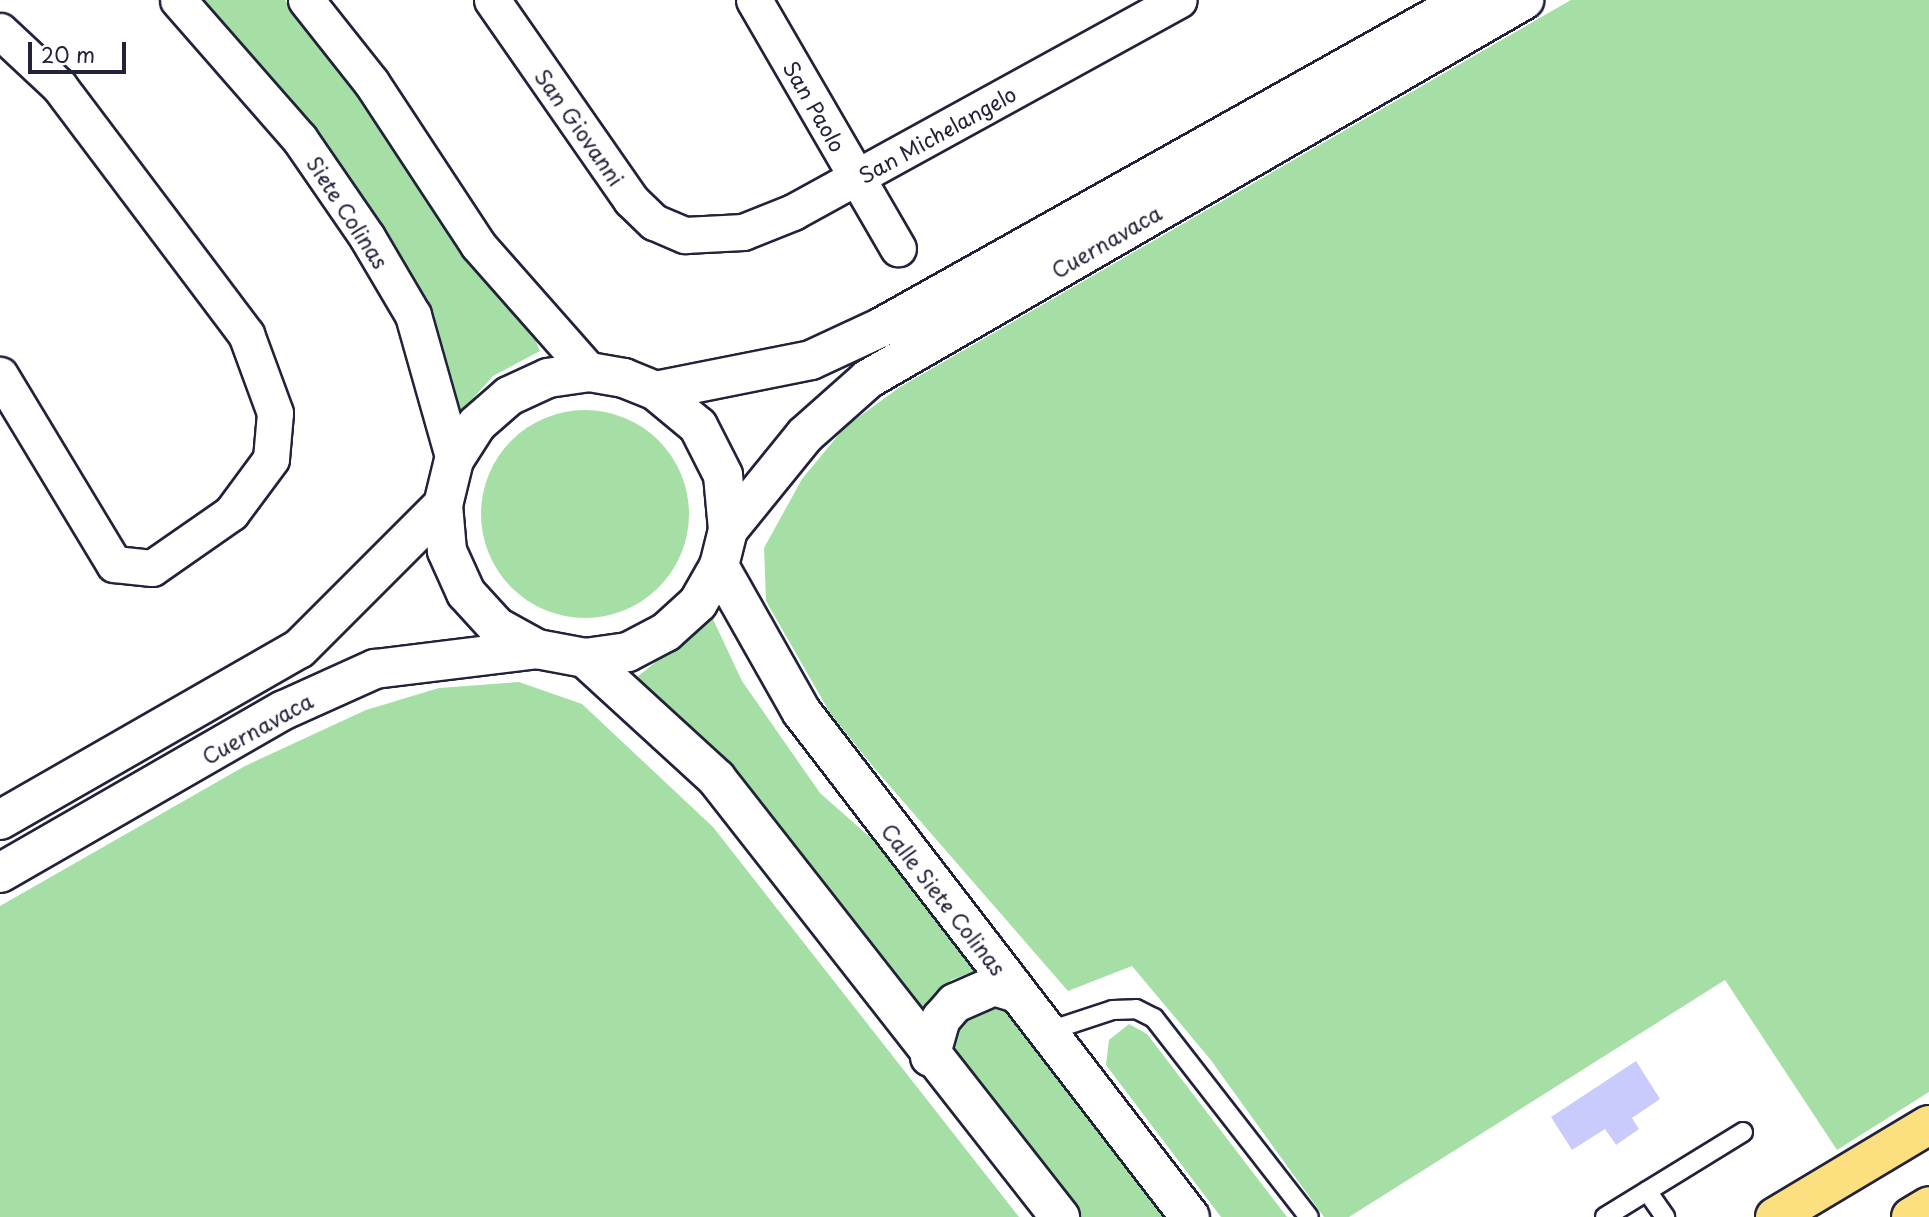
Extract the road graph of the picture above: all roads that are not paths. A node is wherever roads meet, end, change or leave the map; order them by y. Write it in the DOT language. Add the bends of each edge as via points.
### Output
graph roads {
  1 [pos="178,0"];
  2 [pos="306,0"];
  3 [pos="492,0"];
  4 [pos="754,0"];
  5 [pos="1178,0"];
  6 [pos="1466,0"];
  7 [pos="1524,0"];
  8 [pos="0,30"];
  9 [pos="857,179"];
  10 [pos="685,234"];
  11 [pos="898,248"];
  12 [pos="590,372"];
  13 [pos="0,375"];
  14 [pos="656,391"];
  15 [pos="454,460"];
  16 [pos="443,505"];
  17 [pos="723,548"];
  18 [pos="537,649"];
  19 [pos="585,658"];
  20 [pos="0,820"];
  21 [pos="0,873"];
  22 [pos="1017,993"];
  23 [pos="1049,1031"];
  24 [pos="930,1057"];
  25 [pos="1929,1125"];
  26 [pos="1743,1132"];
  27 [pos="1647,1191"];
  28 [pos="1929,1206"];
  29 [pos="1060,1217"];
  30 [pos="1190,1217"];
  31 [pos="1309,1217"];
  32 [pos="1605,1217"];
  33 [pos="1665,1217"];
  34 [pos="1775,1217"];
  35 [pos="1911,1217"];
  1 -- 15 [label="street, Siete Colinas" via="299,138 367,237 413,315"];
  2 -- 12 [label="street" via="372,82 478,245"];
  3 -- 10 [label="street, San Giovanni" via="631,200 654,222"];
  4 -- 9 [label="street, San Paolo"];
  5 -- 9 [label="street, San Michelangelo"];
  6 -- 14 [label="street, Cuernavaca" via="880,328 801,363"];
  7 -- 17 [label="street, Cuernavaca" via="868,379 805,435"];
  8 -- 13 [label="street" via="59,86 246,334 275,413 271,459 231,513 152,568 114,564"];
  9 -- 10 [label="street, San Michelangelo" via="743,232"];
  9 -- 11 [label="street, San Paolo"];
  12 -- 14 [label="street"];
  12 -- 15 [label="street" via="548,378 509,396 477,424"];
  14 -- 17 [label="street" via="704,438 723,475"];
  15 -- 16 [label="street"];
  16 -- 18 [label="street" via="447,551 466,593 496,627"];
  16 -- 20 [label="street" via="299,649"];
  17 -- 19 [label="street, Cuernavaca" via="698,603 666,632 628,652"];
  17 -- 22 [label="street, Calle Siete Colinas" via="800,712"];
  18 -- 19 [label="street"];
  18 -- 21 [label="street, Cuernavaca" via="375,669 284,710"];
  19 -- 24 [label="street" via="716,778"];
  22 -- 23 [label="street, Calle Siete Colinas"];
  22 -- 24 [label="street" via="994,986 954,1003 941,1019"];
  23 -- 30 [label="street, Calle Siete Colinas"];
  23 -- 31 [label="lane" via="1113,1010 1136,1009 1154,1018"];
  24 -- 29 [label="street"];
  25 -- 34 [label="highway"];
  26 -- 27 [label="lane"];
  27 -- 32 [label="lane"];
  27 -- 33 [label="lane"];
  28 -- 35 [label="highway"];
}
